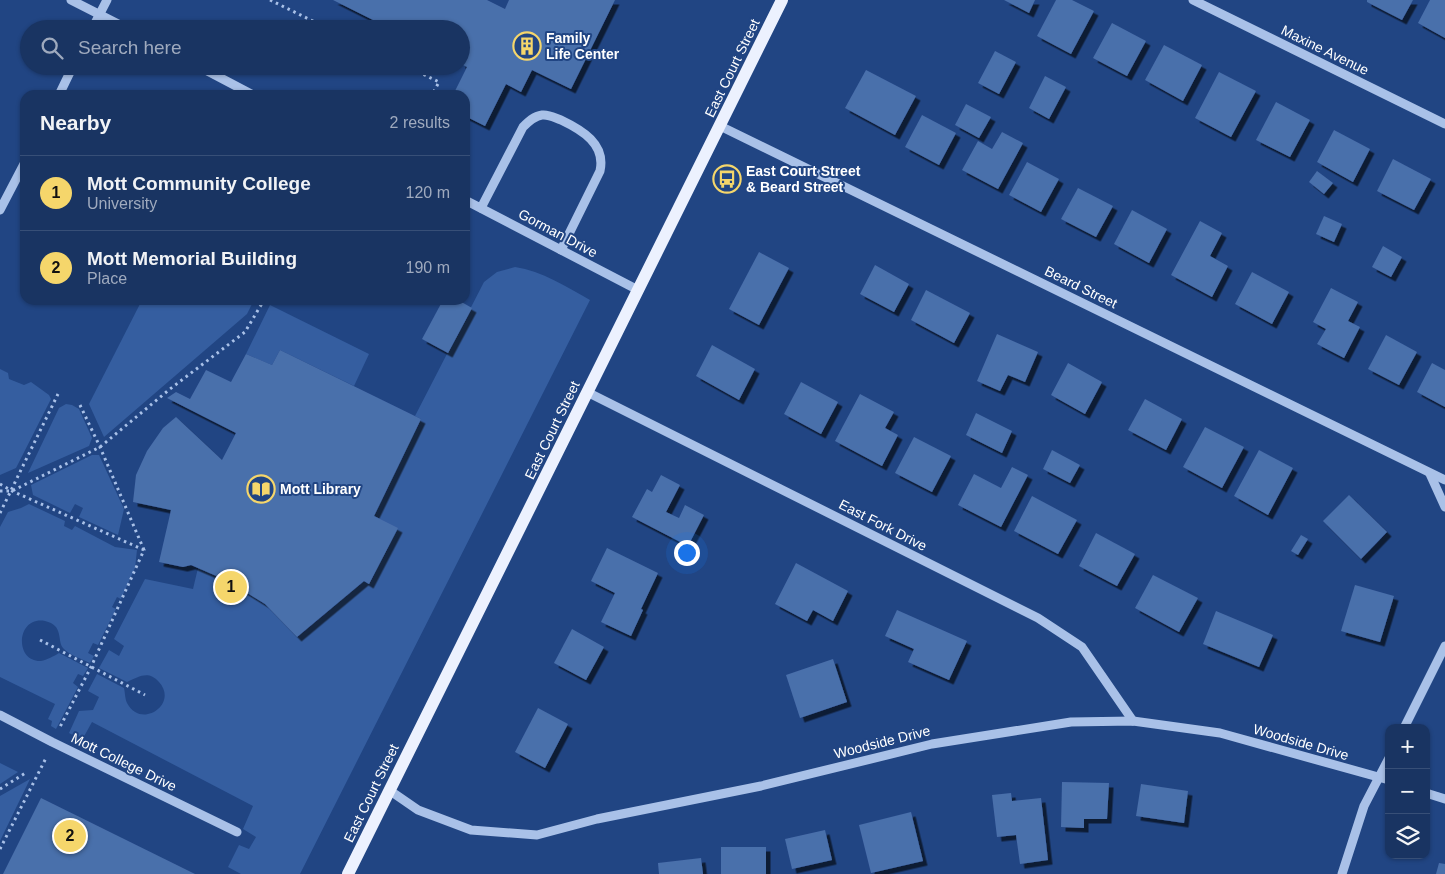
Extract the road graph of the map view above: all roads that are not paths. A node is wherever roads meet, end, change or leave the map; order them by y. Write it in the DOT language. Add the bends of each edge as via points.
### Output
graph roads {
  1 [pos="71,0"];
  2 [pos="107,0"];
  3 [pos="782,0"];
  4 [pos="1193,0"];
  5 [pos="100,14"];
  6 [pos="97,20"];
  7 [pos="111,20"];
  8 [pos="69,75"];
  9 [pos="215,75"];
  10 [pos="61,90"];
  11 [pos="244,90"];
  12 [pos="1445,124"];
  13 [pos="720,126"];
  14 [pos="20,172"];
  15 [pos="470,202"];
  16 [pos="481,208"];
  17 [pos="0,210"];
  18 [pos="561,250"];
  19 [pos="638,290"];
  20 [pos="588,392"];
  21 [pos="1430,474"];
  22 [pos="1445,480"];
  23 [pos="1445,507"];
  24 [pos="1445,646"];
  25 [pos="0,715"];
  26 [pos="1133,721"];
  27 [pos="1406,724"];
  28 [pos="1384,778"];
  29 [pos="389,790"];
  30 [pos="1430,794"];
  31 [pos="1445,799"];
  32 [pos="237,832"];
  33 [pos="348,874"];
  34 [pos="1342,874"];
  1 -- 5 [label="street"];
  2 -- 5 [label="street"];
  3 -- 13 [label="main road, East Court Street"];
  4 -- 12 [label="street, Maxine Avenue"];
  5 -- 6 [label="street"];
  5 -- 7 [label="street"];
  8 -- 10 [label="street"];
  9 -- 11 [label="street"];
  13 -- 19 [label="main road, East Court Street"];
  13 -- 21 [label="street, Beard Street"];
  14 -- 17 [label="street"];
  15 -- 16 [label="street, Gorman Drive"];
  16 -- 18 [label="street, Gorman Drive"];
  16 -- 18 [label="street" via="522,127 547,114 568,124 593,140 602,166"];
  18 -- 19 [label="street, Gorman Drive"];
  19 -- 20 [label="main road, East Court Street"];
  20 -- 26 [label="street, East Fork Drive" via="1038,618 1082,647"];
  20 -- 29 [label="main road, East Court Street"];
  21 -- 22 [label="street, Beard Street"];
  21 -- 23 [label="street"];
  24 -- 27 [label="street"];
  25 -- 32 [label="street, Mott College Drive"];
  26 -- 28 [label="street, Woodside Drive" via="1220,733"];
  26 -- 29 [label="street, Woodside Drive" via="1072,722 932,744 538,835 470,830 418,810"];
  28 -- 34 [label="street" via="1364,806"];
  29 -- 33 [label="main road, East Court Street"];
  30 -- 31 [label="street"];
}
